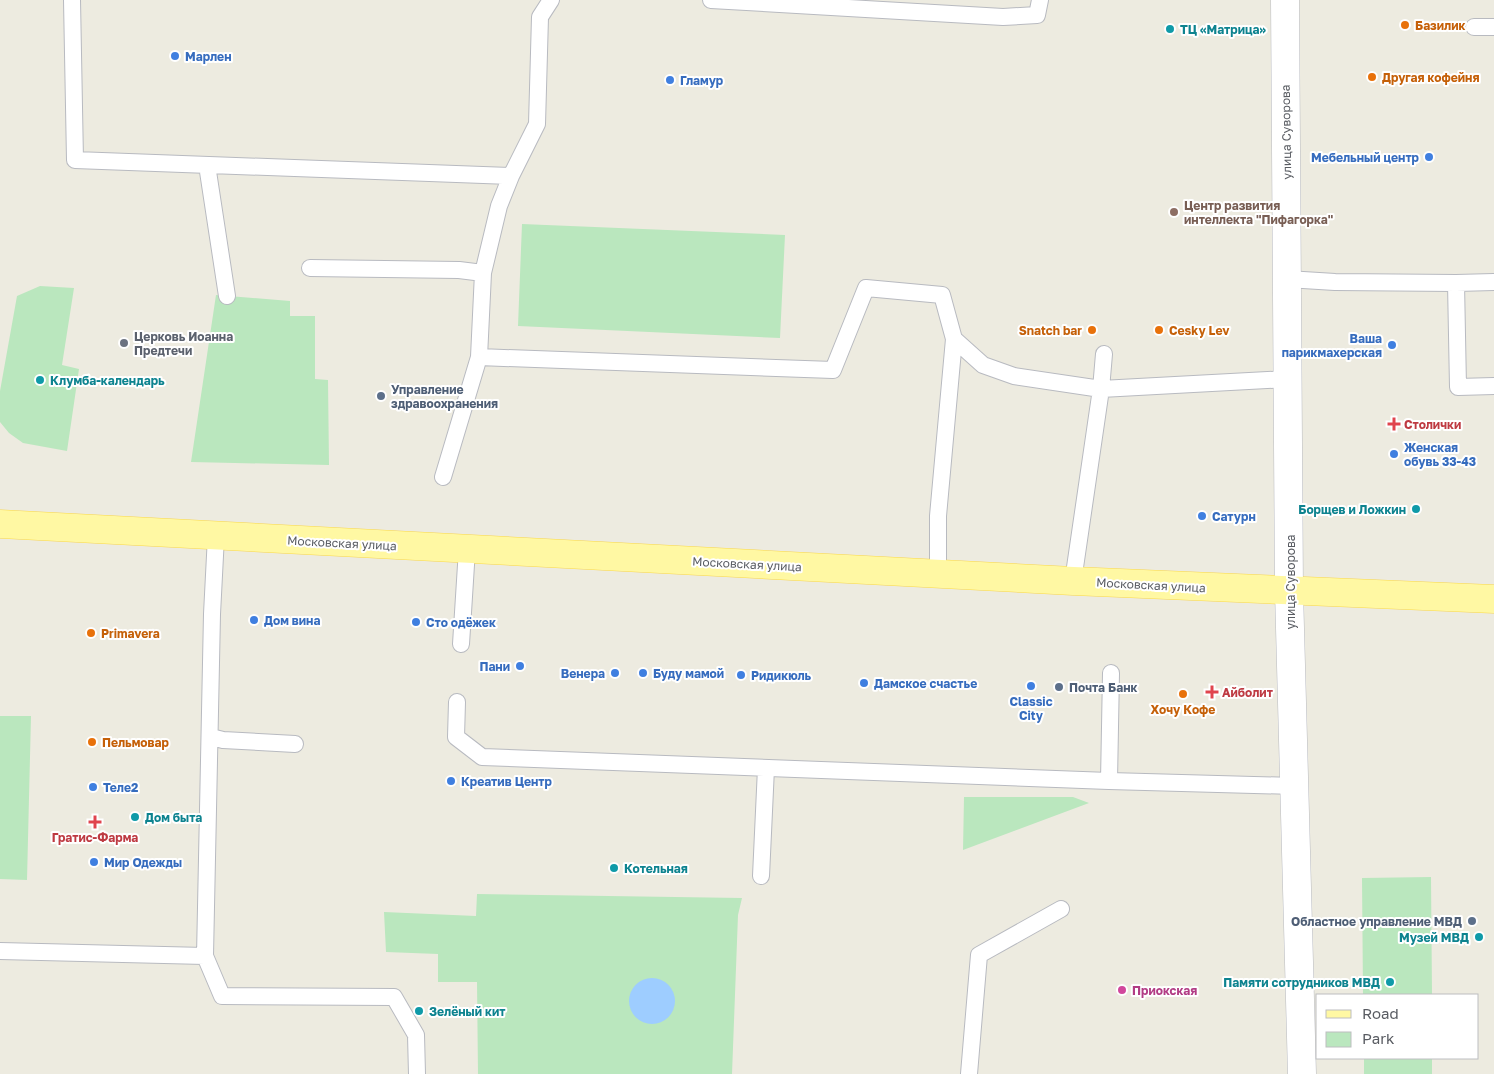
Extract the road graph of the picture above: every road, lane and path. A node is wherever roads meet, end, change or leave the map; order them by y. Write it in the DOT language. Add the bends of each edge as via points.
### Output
graph roads {
  1 [pos="72,0"];
  2 [pos="550,0"];
  3 [pos="711,0"];
  4 [pos="1040,0"];
  5 [pos="1285,0"];
  6 [pos="738,1"];
  7 [pos="1474,27"];
  8 [pos="1494,27"];
  9 [pos="207,165"];
  10 [pos="512,176"];
  11 [pos="310,268"];
  12 [pos="483,272"];
  13 [pos="1287,279"];
  14 [pos="1494,282"];
  15 [pos="1456,283"];
  16 [pos="227,296"];
  17 [pos="954,339"];
  18 [pos="1104,354"];
  19 [pos="479,357"];
  20 [pos="1288,379"];
  21 [pos="1494,386"];
  22 [pos="1101,389"];
  23 [pos="443,477"];
  24 [pos="0,524"];
  25 [pos="216,536"];
  26 [pos="467,549"];
  27 [pos="938,574"];
  28 [pos="1073,581"];
  29 [pos="1289,591"];
  30 [pos="1494,599"];
  31 [pos="461,644"];
  32 [pos="1111,673"];
  33 [pos="457,702"];
  34 [pos="211,736"];
  35 [pos="295,744"];
  36 [pos="766,768"];
  37 [pos="1109,781"];
  38 [pos="1294,786"];
  39 [pos="761,876"];
  40 [pos="1061,909"];
  41 [pos="0,951"];
  42 [pos="205,956"];
  43 [pos="417,1074"];
  44 [pos="969,1074"];
  45 [pos="1302,1074"];
  1 -- 9 [label="lane" via="75,160"];
  2 -- 10 [label="lane" via="540,17 538,124"];
  3 -- 6 [label="lane"];
  4 -- 6 [label="lane" via="1037,15 1002,17"];
  5 -- 13 [label="street, улица Суворова"];
  7 -- 8 [label="lane"];
  9 -- 10 [label="lane"];
  9 -- 16 [label="lane"];
  10 -- 12 [label="lane" via="499,206"];
  11 -- 12 [label="lane"];
  12 -- 19 [label="lane"];
  13 -- 15 [label="lane"];
  13 -- 20 [label="street, улица Суворова"];
  14 -- 15 [label="lane"];
  15 -- 21 [label="lane" via="1458,388"];
  17 -- 19 [label="lane" via="942,295 866,288 833,370"];
  17 -- 22 [label="lane" via="983,365 1014,376"];
  17 -- 27 [label="lane" via="938,516"];
  18 -- 22 [label="lane"];
  19 -- 23 [label="lane"];
  20 -- 22 [label="lane"];
  20 -- 29 [label="street, улица Суворова"];
  22 -- 28 [label="lane"];
  24 -- 25 [label="main road, Московская улица"];
  25 -- 26 [label="main road, Московская улица"];
  25 -- 34 [label="lane"];
  26 -- 27 [label="main road, Московская улица"];
  26 -- 31 [label="lane"];
  27 -- 28 [label="main road, Московская улица"];
  28 -- 29 [label="main road, Московская улица"];
  29 -- 30 [label="main road, Московская улица"];
  29 -- 38 [label="street, улица Суворова"];
  32 -- 37 [label="lane"];
  33 -- 36 [label="lane" via="456,737 482,757"];
  34 -- 35 [label="lane" via="223,740"];
  34 -- 42 [label="lane"];
  36 -- 37 [label="lane"];
  36 -- 39 [label="lane"];
  37 -- 38 [label="lane"];
  38 -- 45 [label="street, улица Суворова"];
  40 -- 44 [label="lane" via="979,955"];
  41 -- 42 [label="lane"];
  42 -- 43 [label="lane" via="222,996 394,997 416,1035"];
}
